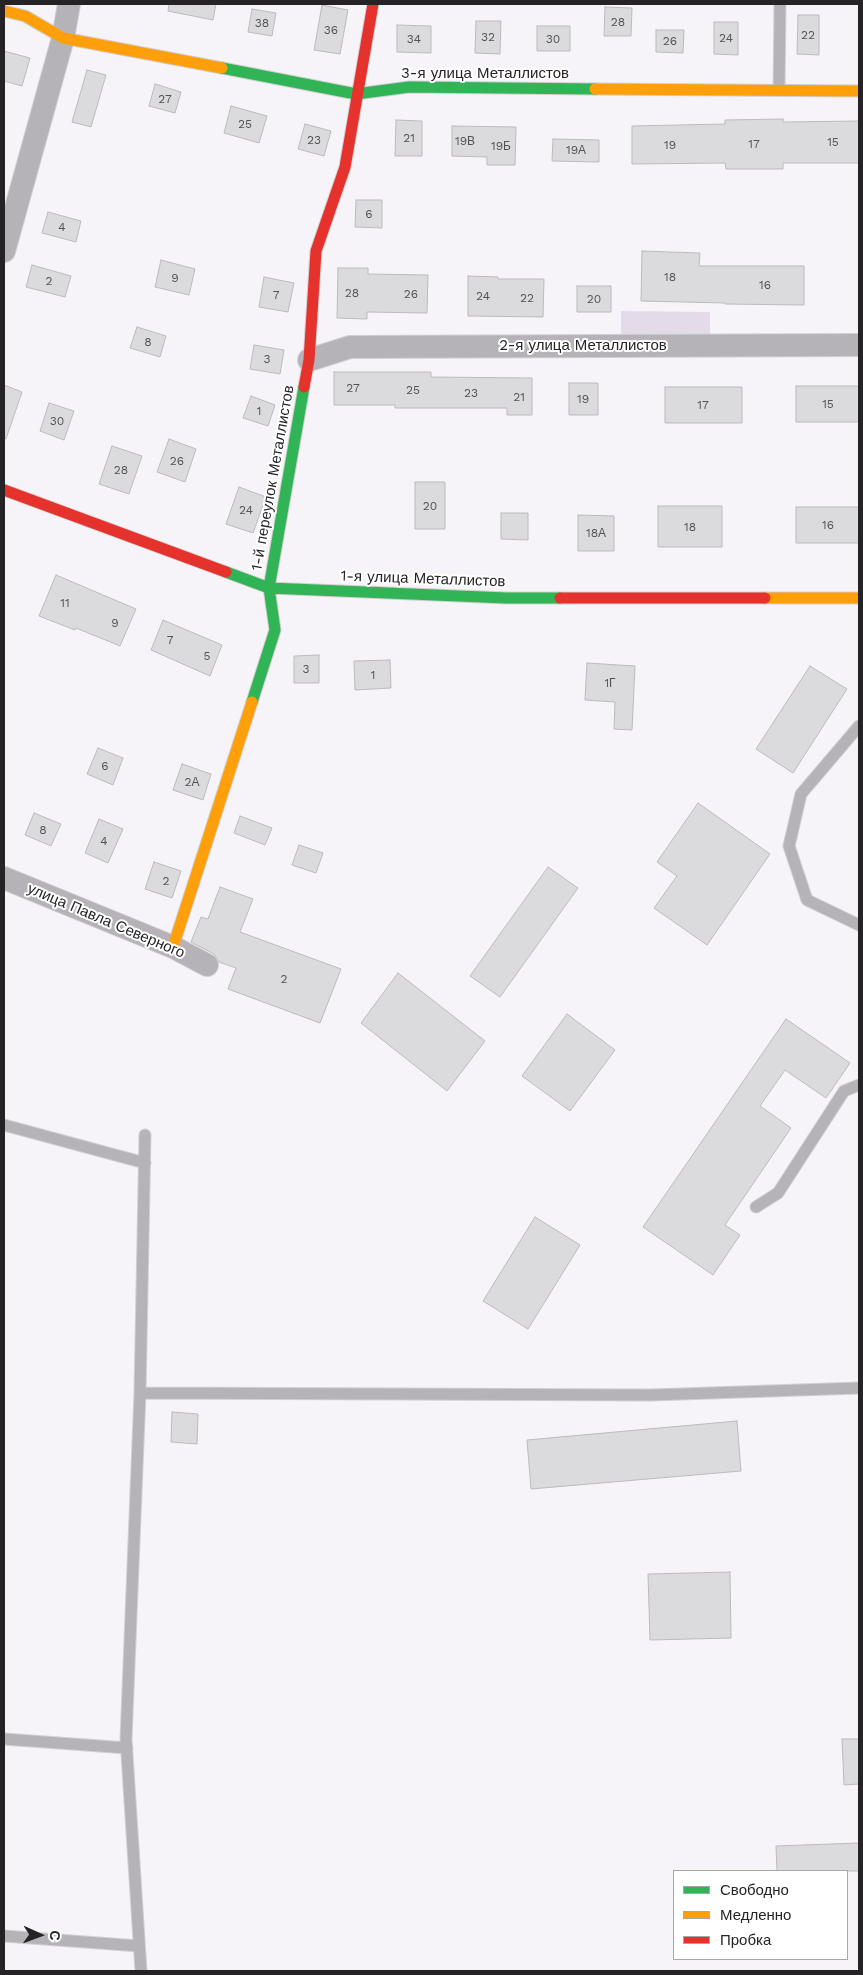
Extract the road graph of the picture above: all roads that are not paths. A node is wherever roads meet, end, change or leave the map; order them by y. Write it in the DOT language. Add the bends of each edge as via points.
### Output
graph roads {
  1 [pos="70,4"];
  2 [pos="372,4"];
  3 [pos="780,4"];
  4 [pos="4,11"];
  5 [pos="62,38"];
  6 [pos="859,91"];
  7 [pos="779,92"];
  8 [pos="356,94"];
  9 [pos="4,251"];
  10 [pos="859,345"];
  11 [pos="308,360"];
  12 [pos="4,490"];
  13 [pos="269,588"];
  14 [pos="859,598"];
  15 [pos="859,726"];
  16 [pos="4,878"];
  17 [pos="859,925"];
  18 [pos="173,948"];
  19 [pos="207,965"];
  20 [pos="859,1085"];
  21 [pos="4,1125"];
  22 [pos="145,1135"];
  23 [pos="144,1163"];
  24 [pos="756,1207"];
  25 [pos="859,1388"];
  26 [pos="140,1393"];
  27 [pos="4,1739"];
  28 [pos="127,1748"];
  29 [pos="4,1936"];
  30 [pos="139,1946"];
  31 [pos="140,1971"];
  1 -- 5 [label="street"];
  2 -- 8 [label="street, 1-й переулок Металлистов"];
  3 -- 7 [label="lane"];
  4 -- 5 [label="street, 3-я улица Металлистов" via="25,16"];
  5 -- 8 [label="street, 3-я улица Металлистов"];
  5 -- 9 [label="street"];
  6 -- 7 [label="street, 3-я улица Металлистов"];
  7 -- 8 [label="street, 3-я улица Металлистов" via="409,88"];
  8 -- 11 [label="street, 1-й переулок Металлистов" via="345,167 316,251"];
  10 -- 11 [label="street, 2-я улица Металлистов" via="350,347"];
  11 -- 13 [label="street, 1-й переулок Металлистов"];
  12 -- 13 [label="street, 1-я улица Металлистов"];
  13 -- 14 [label="street, 1-я улица Металлистов" via="506,598"];
  13 -- 18 [label="street, 1-й переулок Металлистов" via="275,630"];
  15 -- 17 [label="lane" via="801,794 789,846 807,900"];
  16 -- 18 [label="street, улица Павла Северного"];
  18 -- 19 [label="street, улица Павла Северного"];
  20 -- 24 [label="lane" via="844,1091 778,1193"];
  21 -- 23 [label="lane"];
  22 -- 23 [label="lane"];
  23 -- 26 [label="lane"];
  25 -- 26 [label="lane" via="651,1395"];
  26 -- 28 [label="lane"];
  27 -- 28 [label="lane"];
  28 -- 30 [label="lane"];
  29 -- 30 [label="lane"];
  30 -- 31 [label="lane"];
}
